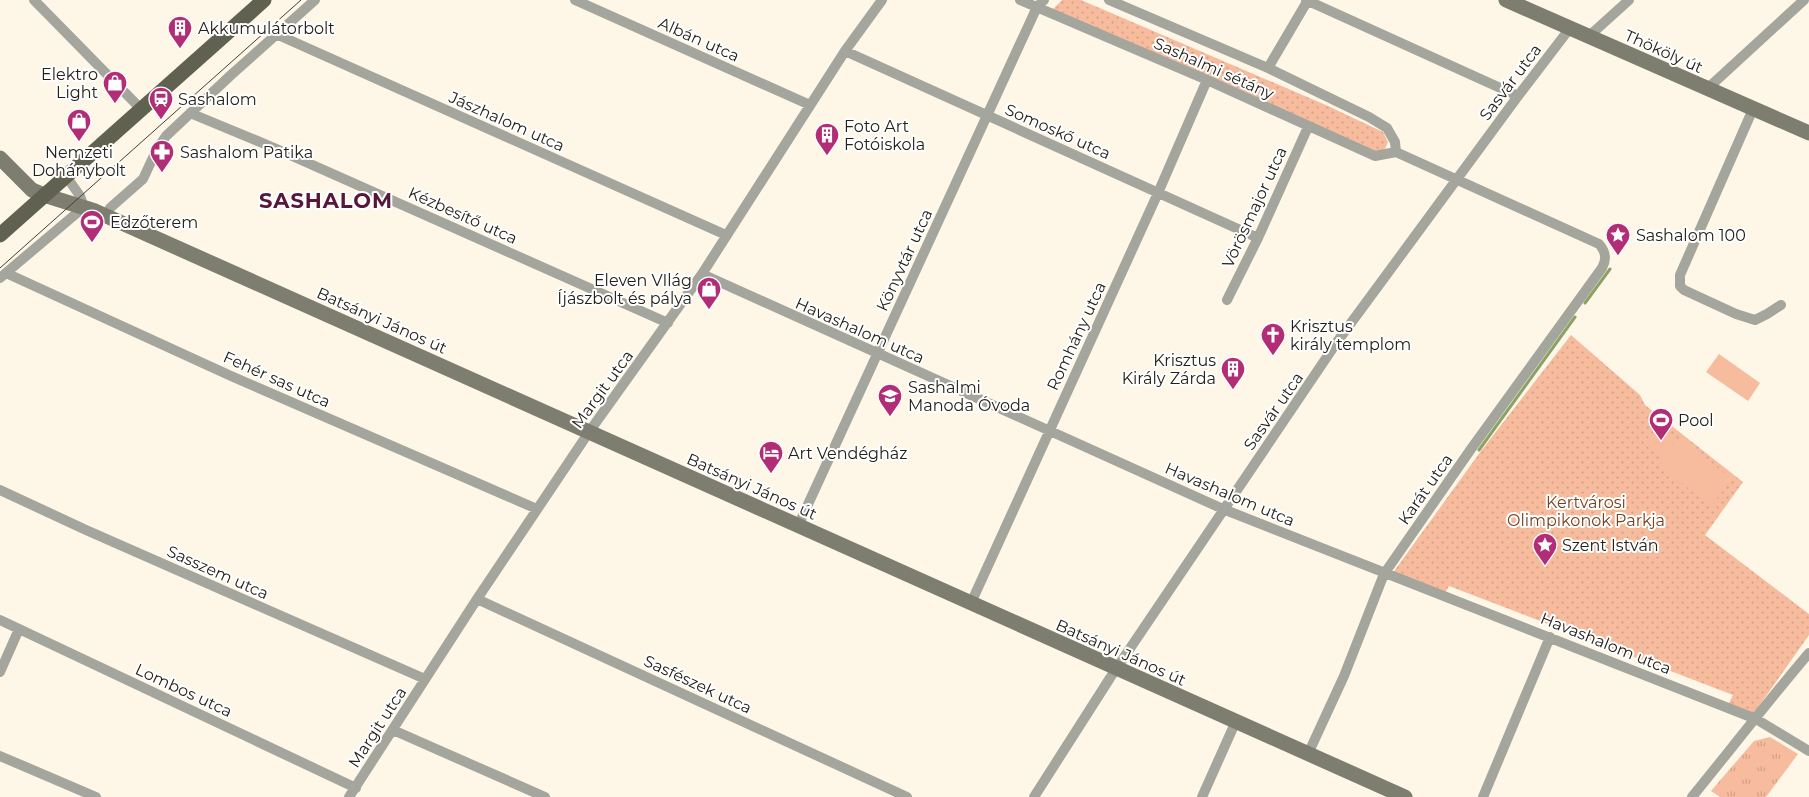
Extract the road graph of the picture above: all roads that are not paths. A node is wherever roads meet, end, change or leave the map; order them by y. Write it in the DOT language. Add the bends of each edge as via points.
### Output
graph roads {
  1 [pos="34,0"];
  2 [pos="315,0"];
  3 [pos="575,0"];
  4 [pos="882,0"];
  5 [pos="1020,0"];
  6 [pos="1109,0"];
  7 [pos="1307,0"];
  8 [pos="1506,0"];
  9 [pos="1629,0"];
  10 [pos="1804,0"];
  11 [pos="256,3"];
  12 [pos="1040,4"];
  13 [pos="1570,28"];
  14 [pos="276,34"];
  15 [pos="1588,36"];
  16 [pos="845,51"];
  17 [pos="1268,68"];
  18 [pos="1207,80"];
  19 [pos="1707,89"];
  20 [pos="1518,96"];
  21 [pos="810,105"];
  22 [pos="141,109"];
  23 [pos="1753,109"];
  24 [pos="190,113"];
  25 [pos="988,116"];
  26 [pos="1308,127"];
  27 [pos="1808,131"];
  28 [pos="1396,152"];
  29 [pos="0,158"];
  30 [pos="66,176"];
  31 [pos="1457,179"];
  32 [pos="1158,193"];
  33 [pos="44,195"];
  34 [pos="84,207"];
  35 [pos="106,216"];
  36 [pos="0,235"];
  37 [pos="726,235"];
  38 [pos="1258,238"];
  39 [pos="1605,262"];
  40 [pos="702,274"];
  41 [pos="3,276"];
  42 [pos="1227,300"];
  43 [pos="1781,305"];
  44 [pos="668,323"];
  45 [pos="877,354"];
  46 [pos="1048,431"];
  47 [pos="589,432"];
  48 [pos="0,490"];
  49 [pos="1223,509"];
  50 [pos="537,510"];
  51 [pos="798,526"];
  52 [pos="1384,574"];
  53 [pos="477,599"];
  54 [pos="971,603"];
  55 [pos="0,620"];
  56 [pos="19,629"];
  57 [pos="1550,637"];
  58 [pos="1809,653"];
  59 [pos="1117,669"];
  60 [pos="0,672"];
  61 [pos="425,679"];
  62 [pos="1756,719"];
  63 [pos="1236,721"];
  64 [pos="393,730"];
  65 [pos="1809,752"];
  66 [pos="1308,754"];
  67 [pos="0,756"];
  68 [pos="356,788"];
  69 [pos="1395,795"];
  70 [pos="96,797"];
  71 [pos="350,797"];
  72 [pos="545,797"];
  73 [pos="907,797"];
  74 [pos="1034,797"];
  75 [pos="1202,797"];
  76 [pos="1483,797"];
  77 [pos="1692,797"];
  1 -- 22 [label="street"];
  2 -- 14 [label="street"];
  3 -- 21 [label="street, Albán utca"];
  4 -- 16 [label="street, Margit utca"];
  5 -- 12 [label="street, Sashalmi sétány"];
  6 -- 17 [label="street, Sashalmi sétány"];
  7 -- 17 [label="street"];
  7 -- 20 [label="street"];
  8 -- 13 [label="street, Thököly út"];
  9 -- 15 [label="street"];
  10 -- 19 [label="street"];
  11 -- 22 [label="main road"];
  12 -- 18 [label="street, Sashalmi sétány"];
  12 -- 25 [label="street, Könyvtár utca"];
  13 -- 15 [label="street, Thököly út"];
  13 -- 20 [label="street, Sasvár utca"];
  14 -- 24 [label="street"];
  14 -- 37 [label="street, Jászhalom utca"];
  15 -- 19 [label="street, Thököly út"];
  16 -- 21 [label="street, Margit utca"];
  16 -- 25 [label="street, Somoskő utca"];
  17 -- 28 [label="street, Sashalmi sétány" via="1369,116 1387,128 1395,142"];
  18 -- 26 [label="street, Sashalmi sétány"];
  18 -- 32 [label="street, Romhány utca"];
  19 -- 23 [label="street, Thököly út"];
  20 -- 31 [label="street, Sasvár utca"];
  21 -- 37 [label="street, Margit utca"];
  22 -- 30 [label="main road"];
  23 -- 27 [label="street, Thököly út"];
  23 -- 43 [label="street" via="1680,275 1680,286 1755,320"];
  24 -- 35 [label="street" via="166,136 144,179 110,208"];
  24 -- 44 [label="street, Kézbesítő utca"];
  25 -- 32 [label="street, Somoskő utca"];
  25 -- 45 [label="street, Könyvtár utca"];
  26 -- 28 [label="street, Sashalmi sétány" via="1375,156"];
  26 -- 38 [label="street, Vörösmajor utca"];
  28 -- 31 [label="street, Sashalmi sétány"];
  29 -- 33 [label="street, Batsányi János út" via="30,187"];
  30 -- 33 [label="main road"];
  30 -- 34 [label="street"];
  31 -- 39 [label="street, Sashalmi sétány" via="1599,244 1605,253"];
  31 -- 49 [label="street, Sasvár utca" via="1337,342"];
  32 -- 38 [label="street, Somoskő utca"];
  32 -- 46 [label="street, Romhány utca"];
  33 -- 34 [label="street, Batsányi János út"];
  33 -- 36 [label="main road"];
  34 -- 35 [label="street, Batsányi János út"];
  34 -- 41 [label="street"];
  35 -- 47 [label="street, Batsányi János út"];
  37 -- 40 [label="street, Margit utca"];
  38 -- 42 [label="street, Vörösmajor utca"];
  39 -- 52 [label="street, Karát utca"];
  40 -- 44 [label="street, Margit utca"];
  40 -- 45 [label="street, Havashalom utca"];
  41 -- 50 [label="street, Fehér sas utca"];
  44 -- 47 [label="street, Margit utca"];
  45 -- 46 [label="street, Havashalom utca"];
  45 -- 51 [label="street, Könyvtár utca"];
  46 -- 49 [label="street, Havashalom utca"];
  46 -- 54 [label="street, Romhány utca"];
  47 -- 50 [label="street, Margit utca"];
  47 -- 51 [label="street, Batsányi János út"];
  48 -- 61 [label="street, Sasszem utca"];
  49 -- 52 [label="street, Havashalom utca"];
  49 -- 59 [label="street, Sasvár utca"];
  50 -- 53 [label="street, Margit utca"];
  51 -- 54 [label="street, Batsányi János út"];
  52 -- 57 [label="street, Havashalom utca"];
  52 -- 66 [label="street, Karát utca" via="1344,676"];
  53 -- 61 [label="street, Margit utca"];
  53 -- 73 [label="street, Sasfészek utca"];
  54 -- 59 [label="street, Batsányi János út"];
  55 -- 56 [label="street, Lombos utca"];
  56 -- 60 [label="street"];
  56 -- 68 [label="street, Lombos utca"];
  57 -- 62 [label="street, Havashalom utca"];
  57 -- 76 [label="street"];
  58 -- 62 [label="street"];
  59 -- 63 [label="street, Batsányi János út"];
  59 -- 74 [label="street, Sasvár utca"];
  61 -- 64 [label="street, Margit utca"];
  62 -- 65 [label="street, Havashalom utca"];
  62 -- 77 [label="street"];
  63 -- 66 [label="street, Batsányi János út"];
  63 -- 75 [label="street"];
  64 -- 68 [label="street, Margit utca"];
  64 -- 72 [label="street"];
  66 -- 69 [label="street, Batsányi János út"];
  67 -- 70 [label="street"];
  68 -- 71 [label="street, Margit utca"];
}
